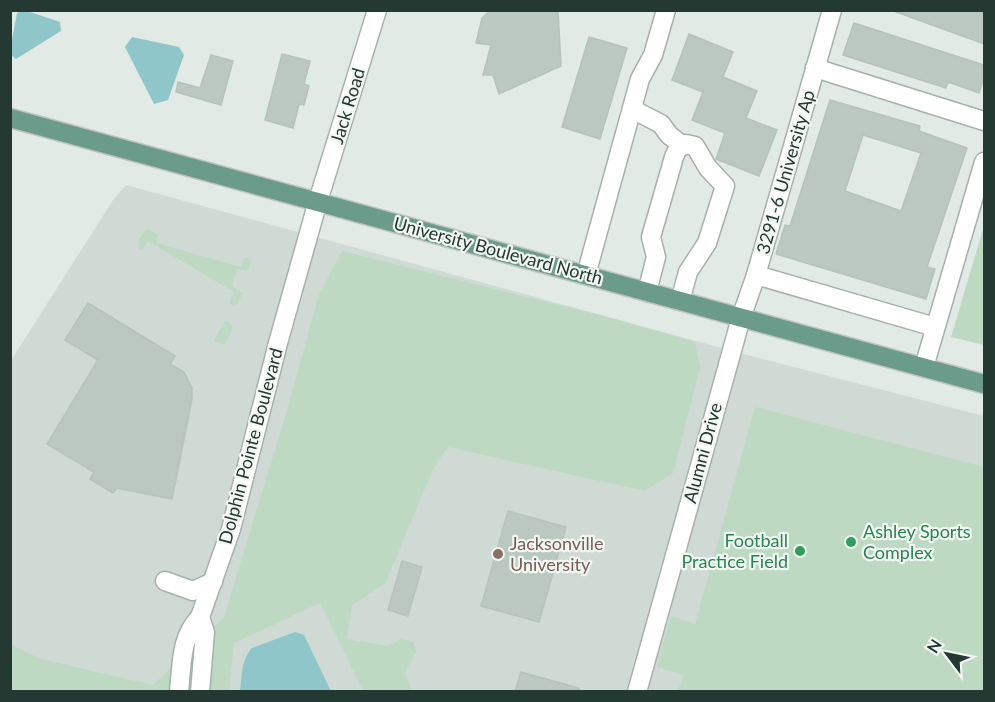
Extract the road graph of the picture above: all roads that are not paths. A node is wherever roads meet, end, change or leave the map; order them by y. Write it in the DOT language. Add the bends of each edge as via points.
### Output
graph roads {
  1 [pos="377,10"];
  2 [pos="666,10"];
  3 [pos="832,10"];
  4 [pos="815,69"];
  5 [pos="632,109"];
  6 [pos="10,118"];
  7 [pos="984,121"];
  8 [pos="683,146"];
  9 [pos="984,162"];
  10 [pos="318,201"];
  11 [pos="586,275"];
  12 [pos="756,275"];
  13 [pos="647,292"];
  14 [pos="680,301"];
  15 [pos="741,318"];
  16 [pos="935,327"];
  17 [pos="924,368"];
  18 [pos="984,384"];
  19 [pos="165,581"];
  20 [pos="213,582"];
  21 [pos="201,617"];
  22 [pos="179,692"];
  23 [pos="200,692"];
  24 [pos="637,692"];
  1 -- 10 [label="street, Jack Road"];
  2 -- 5 [label="street"];
  3 -- 4 [label="street, 3291-6 University Ap"];
  4 -- 7 [label="street"];
  4 -- 12 [label="street, 3291-6 University Ap"];
  5 -- 8 [label="street" via="661,124"];
  5 -- 11 [label="street"];
  6 -- 10 [label="main road, University Boulevard North"];
  8 -- 13 [label="street" via="674,157 651,237 657,257"];
  8 -- 14 [label="street" via="695,146 725,186 707,243 688,272"];
  9 -- 16 [label="street"];
  10 -- 11 [label="main road, University Boulevard North"];
  10 -- 20 [label="street, Dolphin Pointe Boulevard" via="231,529"];
  11 -- 13 [label="main road, University Boulevard North"];
  12 -- 15 [label="street, 3291-6 University Ap"];
  12 -- 16 [label="street"];
  13 -- 14 [label="main road, University Boulevard North"];
  14 -- 15 [label="main road, University Boulevard North"];
  15 -- 17 [label="main road, University Boulevard North"];
  15 -- 24 [label="street, Alumni Drive"];
  16 -- 17 [label="street"];
  17 -- 18 [label="main road, University Boulevard North"];
  19 -- 20 [label="street" via="193,591"];
  20 -- 21 [label="street, Dolphin Pointe Boulevard"];
  21 -- 22 [label="street" via="193,624 182,653"];
  21 -- 23 [label="street, Dolphin Pointe Boulevard" via="206,632"];
}
